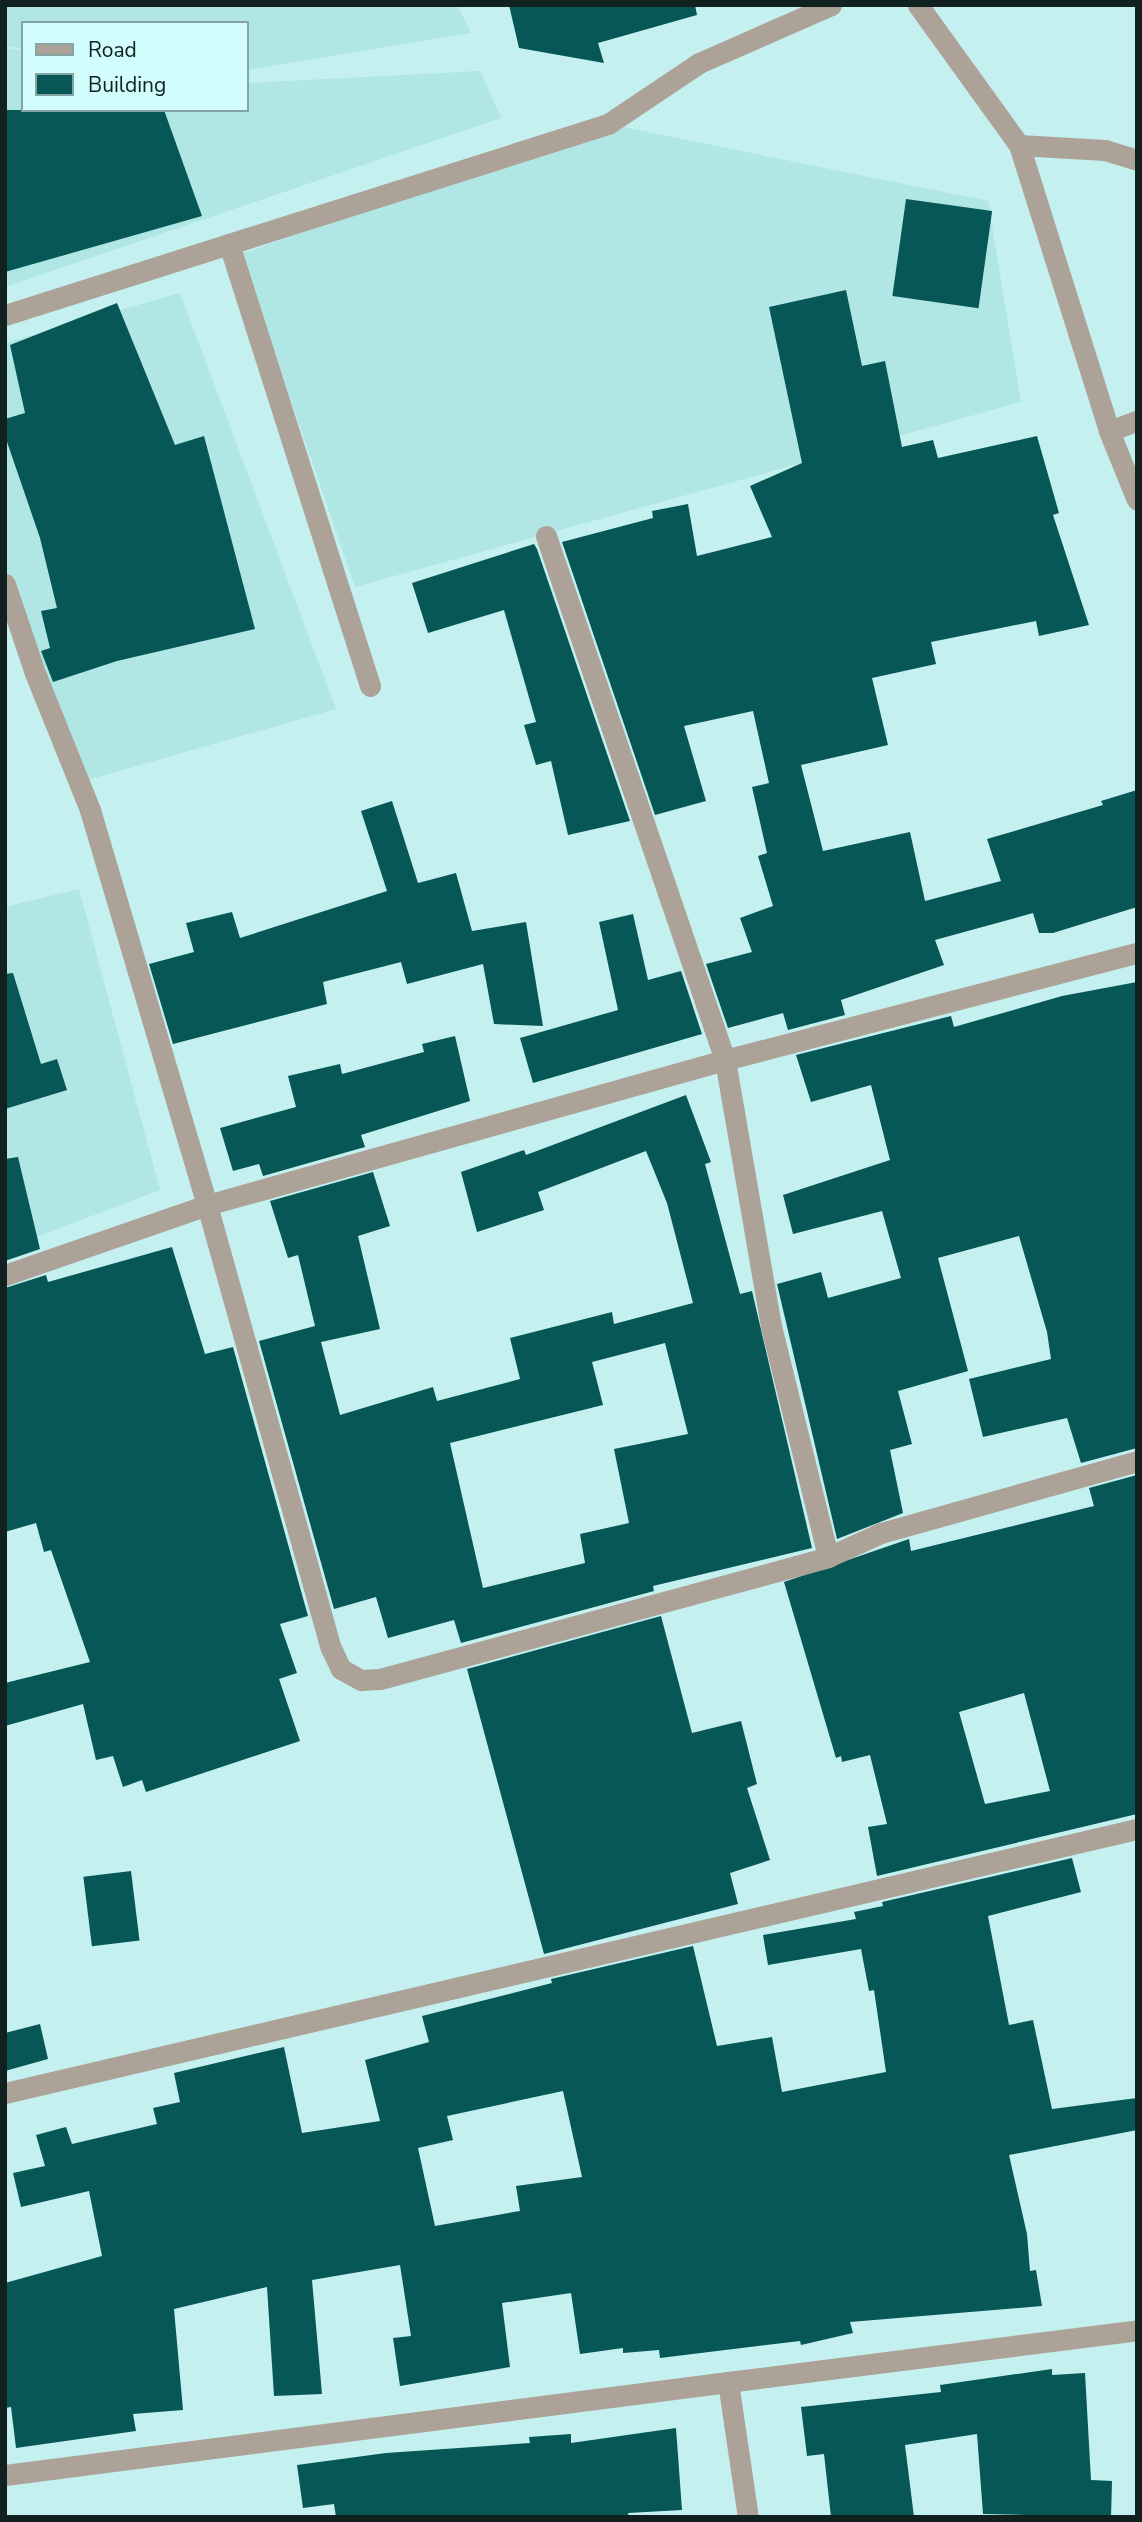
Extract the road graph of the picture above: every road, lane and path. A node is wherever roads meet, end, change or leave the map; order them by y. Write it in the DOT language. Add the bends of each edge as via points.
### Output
graph roads {
  1 [pos="831,5"];
  2 [pos="918,5"];
  3 [pos="1019,145"];
  4 [pos="1137,160"];
  5 [pos="229,244"];
  6 [pos="5,315"];
  7 [pos="1137,421"];
  8 [pos="1109,431"];
  9 [pos="1137,500"];
  10 [pos="546,536"];
  11 [pos="5,584"];
  12 [pos="370,686"];
  13 [pos="1137,953"];
  14 [pos="725,1060"];
  15 [pos="207,1205"];
  16 [pos="5,1275"];
  17 [pos="1137,1461"];
  18 [pos="828,1557"];
  19 [pos="1137,1829"];
  20 [pos="5,2093"];
  21 [pos="1137,2330"];
  22 [pos="728,2382"];
  23 [pos="5,2475"];
  24 [pos="748,2517"];
  1 -- 5 [label="street" via="699,63 608,124"];
  2 -- 3 [label="street"];
  3 -- 4 [label="street" via="1105,150"];
  3 -- 8 [label="street"];
  5 -- 6 [label="street"];
  5 -- 12 [label="street"];
  7 -- 8 [label="street"];
  8 -- 9 [label="street"];
  10 -- 14 [label="street"];
  11 -- 15 [label="street" via="34,673 90,810"];
  13 -- 14 [label="street"];
  14 -- 15 [label="street"];
  14 -- 18 [label="street" via="771,1326"];
  15 -- 16 [label="street"];
  15 -- 18 [label="street" via="331,1648 341,1669 351,1675 361,1680 380,1679"];
  17 -- 18 [label="street" via="881,1533"];
  19 -- 20 [label="street"];
  21 -- 22 [label="street"];
  22 -- 23 [label="street"];
  22 -- 24 [label="street"];
}
